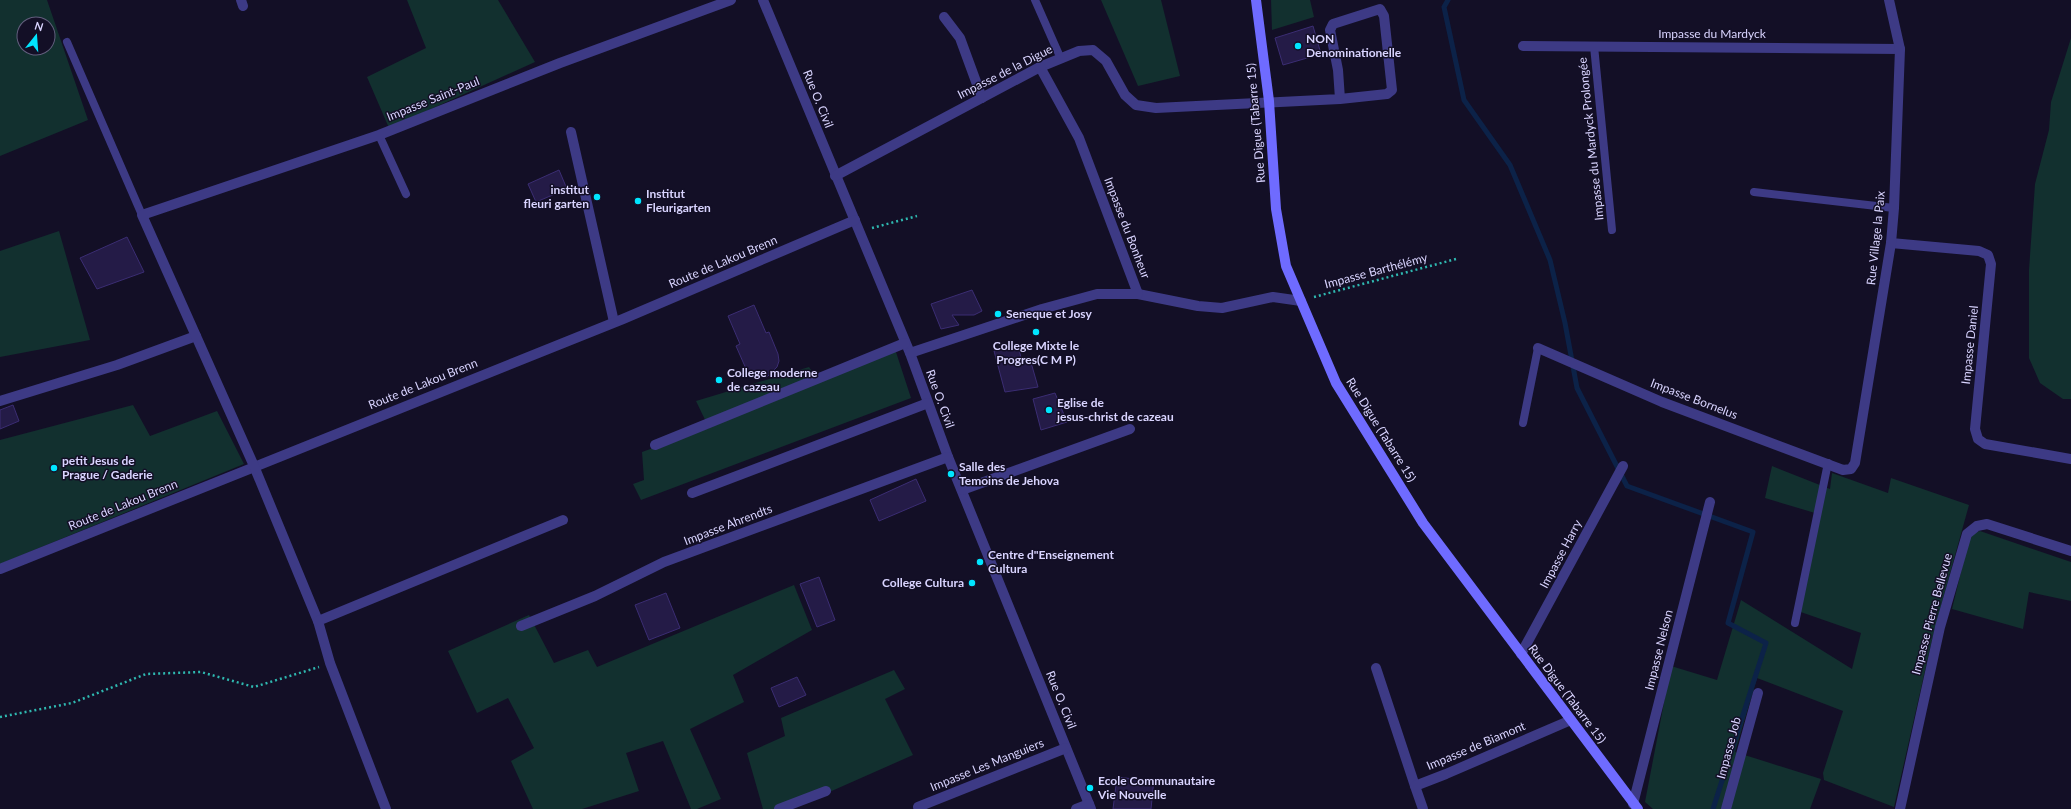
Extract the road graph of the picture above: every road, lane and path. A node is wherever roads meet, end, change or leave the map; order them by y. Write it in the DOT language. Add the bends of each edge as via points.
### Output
graph roads {
  1 [pos="731,0"];
  2 [pos="763,0"];
  3 [pos="1036,0"];
  4 [pos="1256,0"];
  5 [pos="1889,0"];
  6 [pos="944,17"];
  7 [pos="67,42"];
  8 [pos="1523,46"];
  9 [pos="1594,46"];
  10 [pos="1900,49"];
  11 [pos="1061,59"];
  12 [pos="1040,67"];
  13 [pos="982,98"];
  14 [pos="1340,99"];
  15 [pos="1269,101"];
  16 [pos="571,132"];
  17 [pos="379,135"];
  18 [pos="835,176"];
  19 [pos="1754,192"];
  20 [pos="406,194"];
  21 [pos="1894,208"];
  22 [pos="142,215"];
  23 [pos="917,216"];
  24 [pos="855,220"];
  25 [pos="1612,230"];
  26 [pos="860,232"];
  27 [pos="1891,243"];
  28 [pos="1456,259"];
  29 [pos="1138,294"];
  30 [pos="1301,301"];
  31 [pos="614,322"];
  32 [pos="196,336"];
  33 [pos="905,343"];
  34 [pos="1538,348"];
  35 [pos="910,353"];
  36 [pos="0,400"];
  37 [pos="928,403"];
  38 [pos="1523,423"];
  39 [pos="1130,429"];
  40 [pos="654,445"];
  41 [pos="948,457"];
  42 [pos="2071,460"];
  43 [pos="1828,463"];
  44 [pos="254,466"];
  45 [pos="1623,466"];
  46 [pos="1843,470"];
  47 [pos="962,490"];
  48 [pos="692,493"];
  49 [pos="1710,502"];
  50 [pos="563,520"];
  51 [pos="2071,551"];
  52 [pos="0,569"];
  53 [pos="318,621"];
  54 [pos="1795,623"];
  55 [pos="521,626"];
  56 [pos="1521,654"];
  57 [pos="330,663"];
  58 [pos="1376,668"];
  59 [pos="1758,693"];
  60 [pos="0,718"];
  61 [pos="1571,720"];
  62 [pos="1066,748"];
  63 [pos="1415,786"];
  64 [pos="826,791"];
  65 [pos="1090,806"];
  66 [pos="1636,806"];
  67 [pos="918,807"];
  68 [pos="386,809"];
  69 [pos="779,809"];
  70 [pos="1076,809"];
  71 [pos="1423,809"];
  72 [pos="1726,809"];
  73 [pos="1900,809"];
  1 -- 17 [label="street, Impasse Saint-Paul" via="560,62"];
  2 -- 18 [label="street, Rue O. Civil"];
  3 -- 11 [label="lane"];
  4 -- 15 [label="street, Rue Digue (Tabarre 15)"];
  5 -- 10 [label="street, Rue Village la Paix"];
  6 -- 13 [label="street" via="960,38"];
  7 -- 22 [label="lane"];
  8 -- 9 [label="street, Impasse du Mardyck"];
  9 -- 10 [label="street, Impasse du Mardyck"];
  9 -- 25 [label="lane, Impasse du Mardyck Prolongée"];
  10 -- 21 [label="street, Rue Village la Paix"];
  11 -- 12 [label="street, Impasse de la Digue"];
  11 -- 15 [label="street, Impasse de la Digue" via="1079,51 1094,50 1106,61 1125,95 1136,105 1156,108"];
  12 -- 13 [label="street, Impasse de la Digue"];
  12 -- 29 [label="street, Impasse du Bonheur" via="1079,138"];
  13 -- 18 [label="street, Impasse de la Digue"];
  14 -- 14 [label="street" via="1387,94 1392,90 1384,16 1380,8 1331,26"];
  14 -- 15 [label="street"];
  15 -- 30 [label="street, Rue Digue (Tabarre 15)" via="1276,209 1286,266"];
  16 -- 31 [label="street"];
  17 -- 20 [label="lane"];
  17 -- 22 [label="street, Impasse Saint-Paul"];
  18 -- 24 [label="street, Rue O. Civil"];
  19 -- 21 [label="lane"];
  21 -- 27 [label="street, Rue Village la Paix"];
  22 -- 32 [label="street"];
  23 -- 26 [label="path"];
  24 -- 26 [label="street, Rue O. Civil"];
  24 -- 31 [label="street, Route de Lakou Brenn"];
  26 -- 33 [label="street, Rue O. Civil"];
  27 -- 42 [label="street, Impasse Daniel" via="1978,251 1988,255 1991,264 1975,429 1978,439 1986,444"];
  27 -- 46 [label="street, Rue Village la Paix" via="1856,463 1851,469"];
  28 -- 30 [label="path, Impasse Barthélémy"];
  29 -- 30 [label="street" via="1222,308 1272,297"];
  29 -- 35 [label="street, Impasse du Bonheur" via="1097,294 1042,309"];
  30 -- 56 [label="street, Rue Digue (Tabarre 15)" via="1336,383 1422,523"];
  31 -- 44 [label="street, Route de Lakou Brenn"];
  32 -- 36 [label="street" via="117,364"];
  32 -- 44 [label="street"];
  33 -- 35 [label="street, Rue O. Civil"];
  33 -- 40 [label="street"];
  34 -- 38 [label="lane"];
  34 -- 43 [label="street, Impasse Bornelus" via="1662,402"];
  35 -- 37 [label="street, Rue O. Civil"];
  37 -- 41 [label="street, Rue O. Civil"];
  37 -- 48 [label="street"];
  39 -- 47 [label="street"];
  41 -- 47 [label="street, Rue O. Civil"];
  41 -- 55 [label="street, Impasse Ahrendts" via="664,562 595,596"];
  43 -- 46 [label="street, Impasse Bornelus"];
  43 -- 54 [label="lane"];
  44 -- 52 [label="street, Route de Lakou Brenn"];
  44 -- 53 [label="street"];
  45 -- 56 [label="street, Impasse Harry"];
  47 -- 62 [label="street, Rue O. Civil"];
  49 -- 66 [label="street, Impasse Nelson"];
  50 -- 53 [label="street"];
  51 -- 73 [label="street, Impasse Pierre Bellevue" via="1987,524 1977,526 1967,534 1940,627"];
  53 -- 57 [label="street"];
  56 -- 61 [label="street, Rue Digue (Tabarre 15)"];
  57 -- 60 [label="path" via="254,687 201,672 146,674 72,703"];
  57 -- 68 [label="street"];
  58 -- 63 [label="street"];
  59 -- 72 [label="street, Impasse Job"];
  61 -- 63 [label="street, Impasse de Biamont"];
  61 -- 66 [label="street, Rue Digue (Tabarre 15)"];
  62 -- 65 [label="street, Rue O. Civil"];
  62 -- 67 [label="street, Impasse Les Manguiers"];
  63 -- 71 [label="street"];
  64 -- 69 [label="street"];
  65 -- 70 [label="street"];
}
